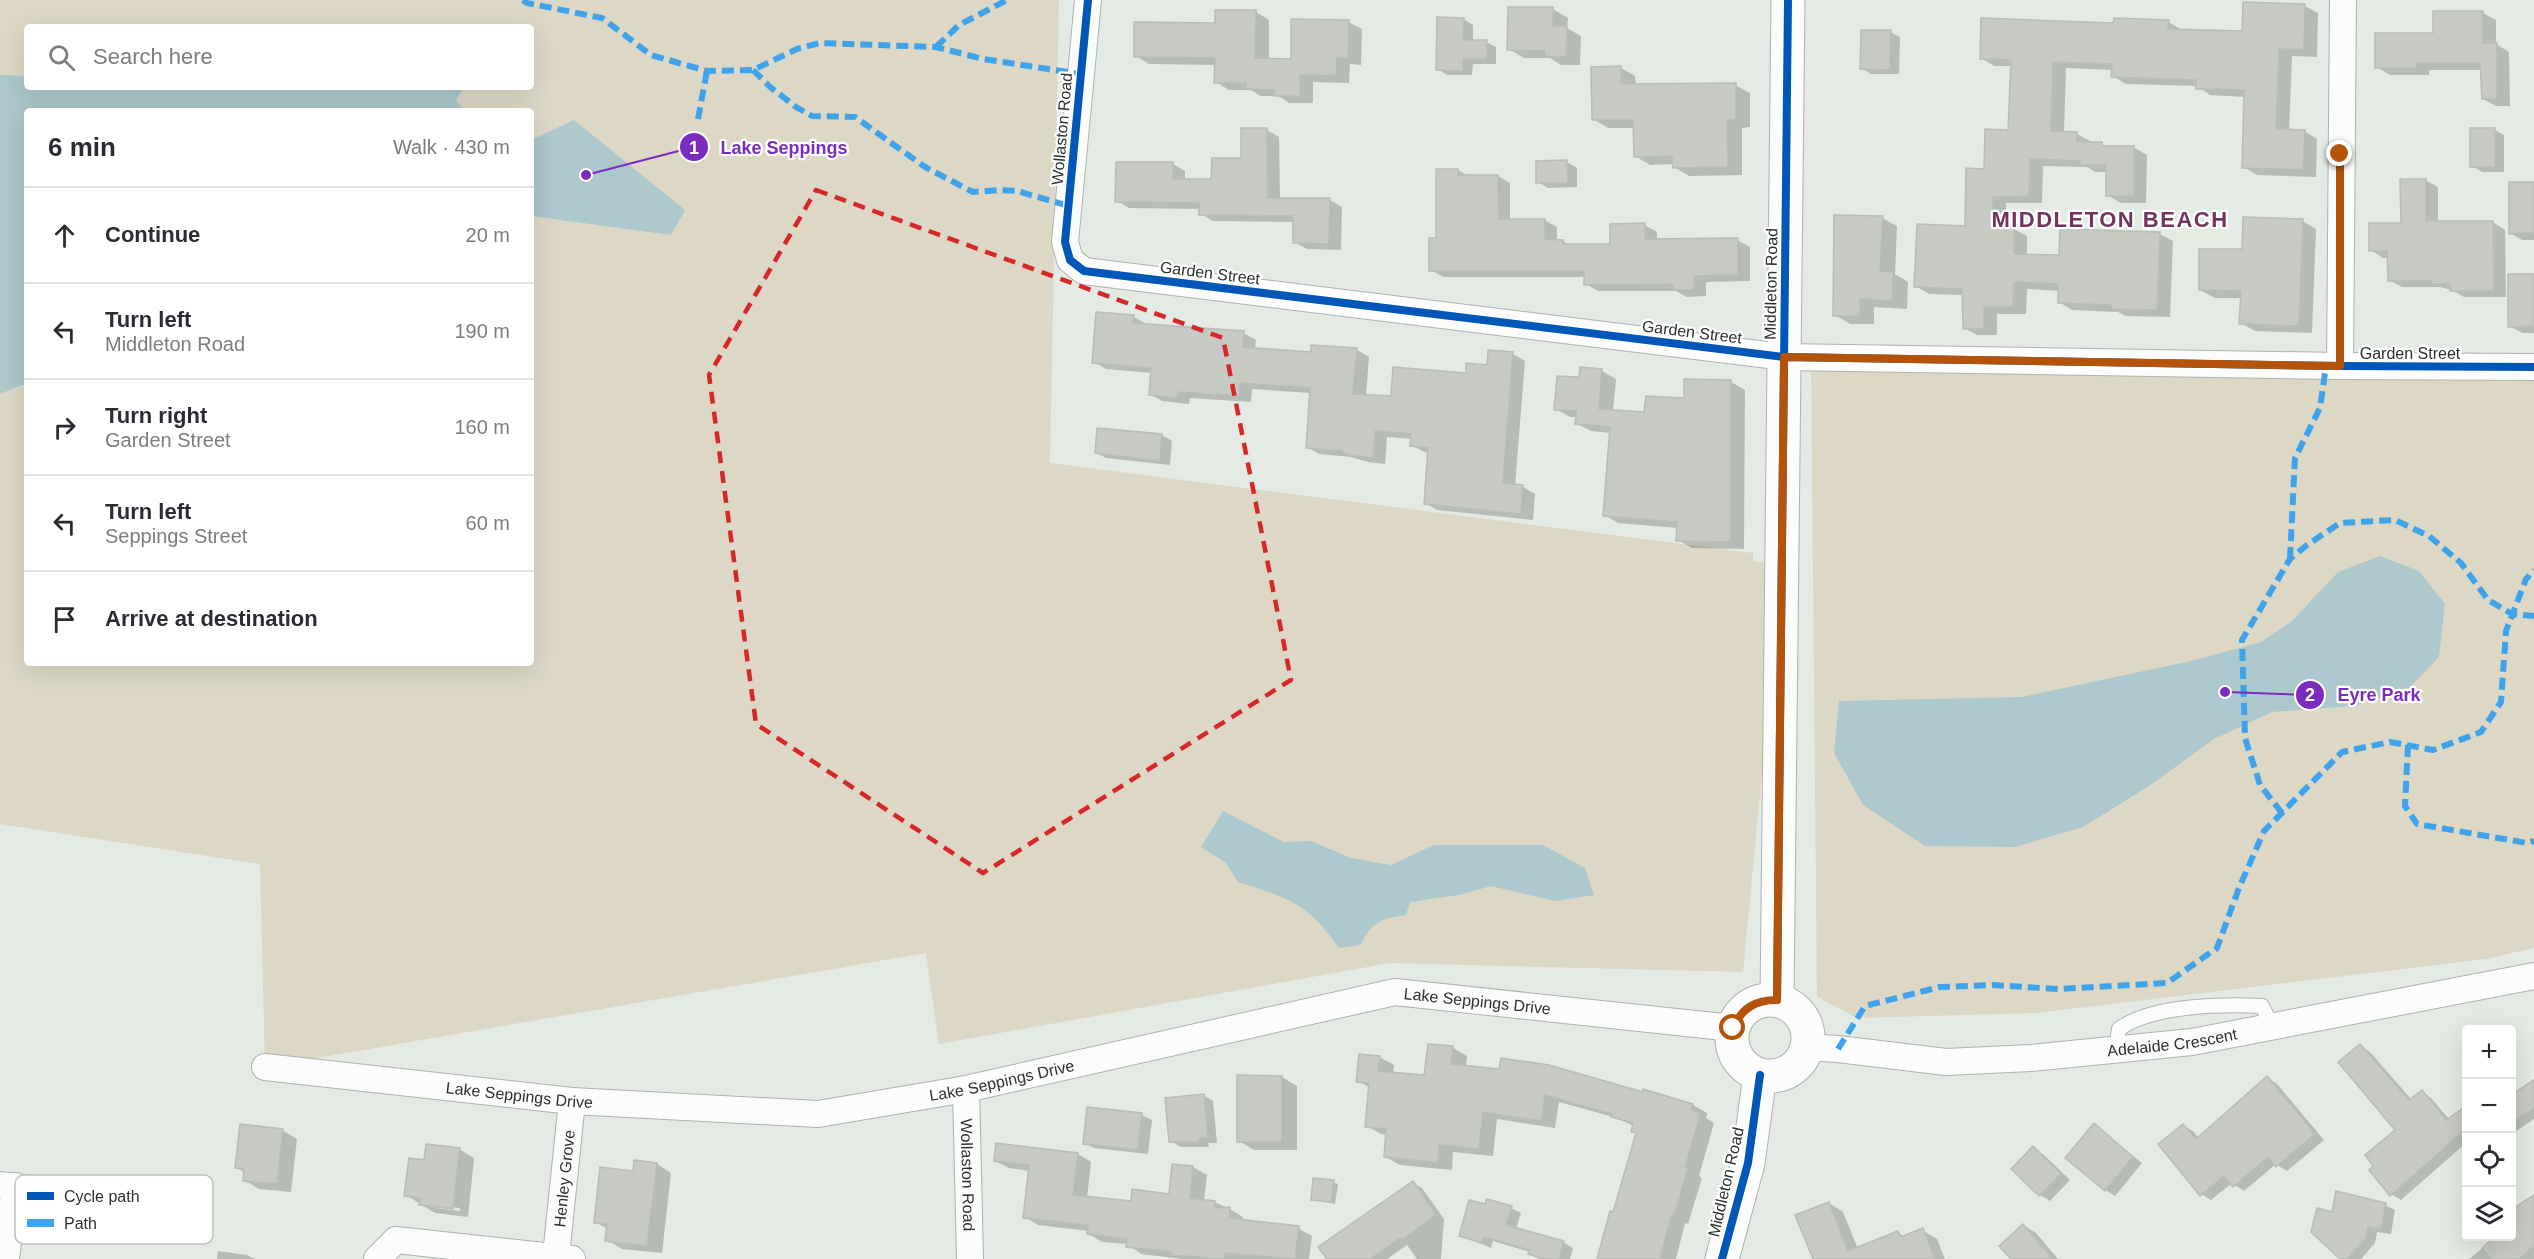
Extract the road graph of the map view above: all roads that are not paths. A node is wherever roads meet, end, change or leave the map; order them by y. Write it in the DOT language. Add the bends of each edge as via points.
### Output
graph roads {
  1 [pos="1088,0"];
  2 [pos="1788,0"];
  3 [pos="2343,0"];
  4 [pos="1070,260"];
  5 [pos="1784,357"];
  6 [pos="2340,366"];
  7 [pos="2534,367"];
  8 [pos="2534,976"];
  9 [pos="1777,1000"];
  10 [pos="1733,1028"];
  11 [pos="1806,1047"];
  12 [pos="265,1067"];
  13 [pos="1760,1075"];
  14 [pos="966,1089"];
  15 [pos="572,1101"];
  16 [pos="8,1186"];
  17 [pos="564,1257"];
  18 [pos="976,1258"];
  19 [pos="6,1259"];
  20 [pos="377,1259"];
  21 [pos="1722,1259"];
  1 -- 4 [label="street, Wollaston Road" via="1065,242"];
  2 -- 5 [label="main road, Middleton Road"];
  3 -- 6 [label="street"];
  4 -- 5 [label="street, Garden Street" via="1084,271"];
  5 -- 6 [label="street, Garden Street"];
  5 -- 9 [label="main road, Middleton Road"];
  6 -- 7 [label="street, Garden Street"];
  8 -- 11 [label="street, Adelaide Crescent" via="2192,1042 2031,1058 1946,1062"];
  9 -- 10 [label="main road" via="1750,1005"];
  9 -- 11 [label="main road" via="1791,1006 1802,1018 1808,1032"];
  10 -- 13 [label="main road" via="1732,1043 1737,1057 1746,1069"];
  10 -- 14 [label="street, Lake Seppings Drive" via="1395,992"];
  11 -- 13 [label="main road" via="1800,1061 1789,1071 1775,1076"];
  12 -- 15 [label="street, Lake Seppings Drive"];
  13 -- 21 [label="main road, Middleton Road" via="1748,1163"];
  14 -- 15 [label="street, Lake Seppings Drive" via="818,1114"];
  14 -- 18 [label="street, Wollaston Road"];
  15 -- 17 [label="street, Henley Grove"];
  16 -- 19 [label="street"];
  17 -- 20 [label="street, Henley Grove" via="396,1240"];
}
